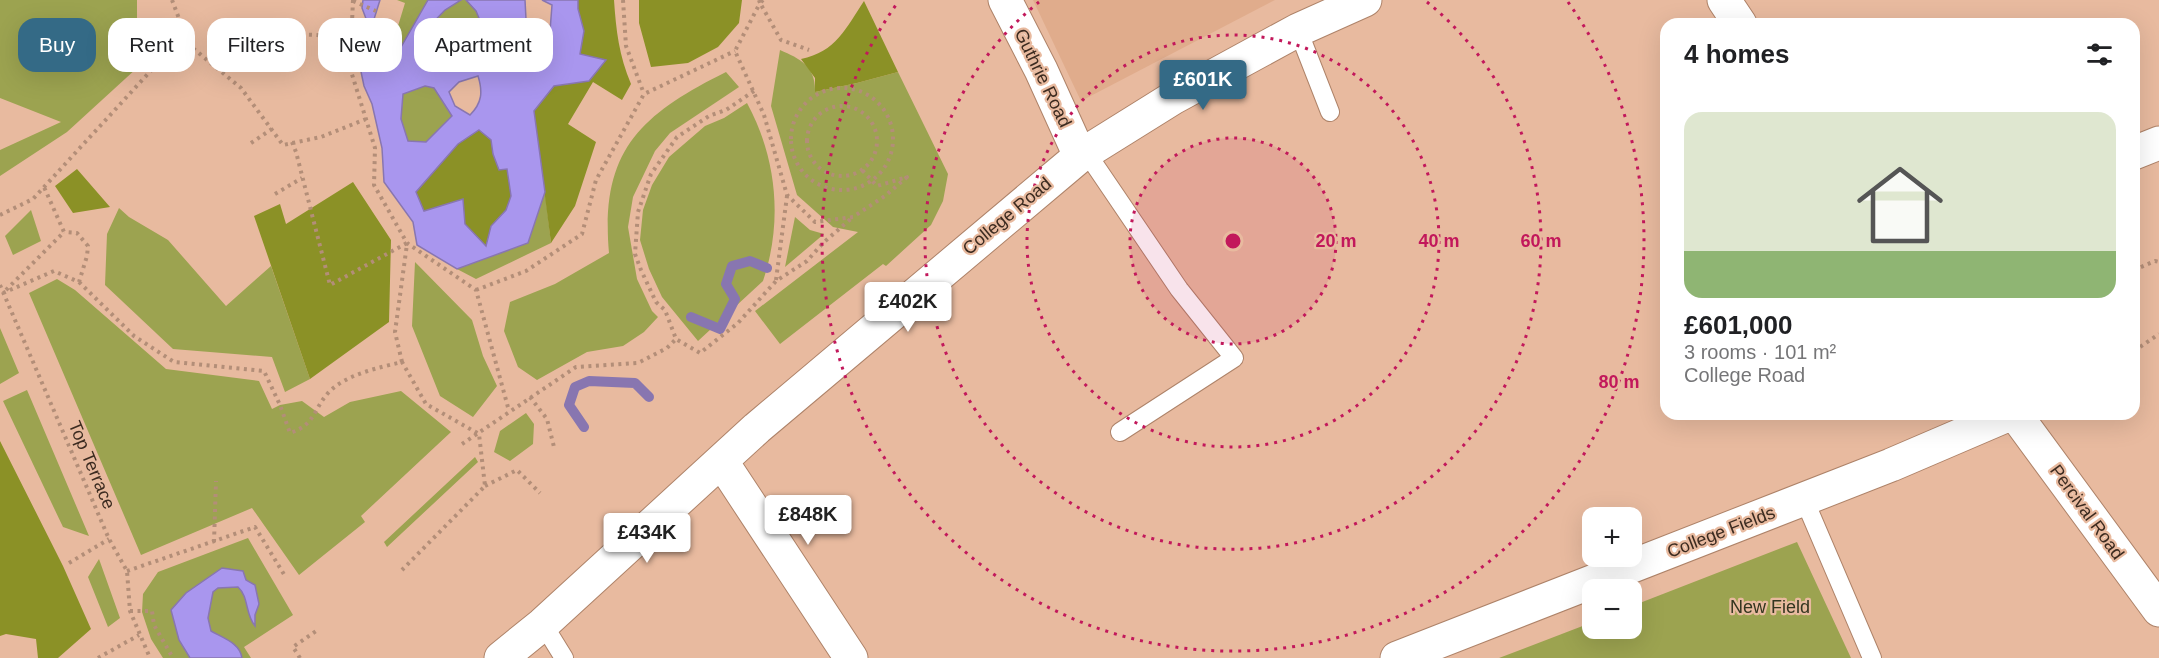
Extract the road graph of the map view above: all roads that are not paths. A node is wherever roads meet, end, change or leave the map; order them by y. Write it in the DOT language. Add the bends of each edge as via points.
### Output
graph roads {
  1 [pos="1005,0"];
  2 [pos="1365,0"];
  3 [pos="1724,0"];
  4 [pos="1736,18"];
  5 [pos="1298,30"];
  6 [pos="1330,112"];
  7 [pos="2159,143"];
  8 [pos="2140,151"];
  9 [pos="1083,154"];
  10 [pos="1996,420"];
  11 [pos="2018,420"];
  12 [pos="1120,432"];
  13 [pos="722,462"];
  14 [pos="1804,500"];
  15 [pos="2159,610"];
  16 [pos="543,624"];
  17 [pos="501,658"];
  18 [pos="564,658"];
  19 [pos="851,658"];
  20 [pos="1397,658"];
  21 [pos="1872,658"];
  1 -- 9 [label="street, Guthrie Road"];
  2 -- 5 [label="street, College Road"];
  3 -- 4 [label="street"];
  5 -- 6 [label="lane"];
  5 -- 9 [label="street, College Road" via="1173,98"];
  7 -- 8 [label="street"];
  9 -- 12 [label="lane" via="1179,289 1234,358"];
  9 -- 13 [label="street, College Road"];
  10 -- 14 [label="street, College Fields"];
  11 -- 15 [label="street, Percival Road"];
  13 -- 16 [label="street, College Road"];
  13 -- 19 [label="street"];
  14 -- 20 [label="street, College Fields"];
  14 -- 21 [label="lane"];
  16 -- 17 [label="street, College Road"];
  16 -- 18 [label="lane"];
}
